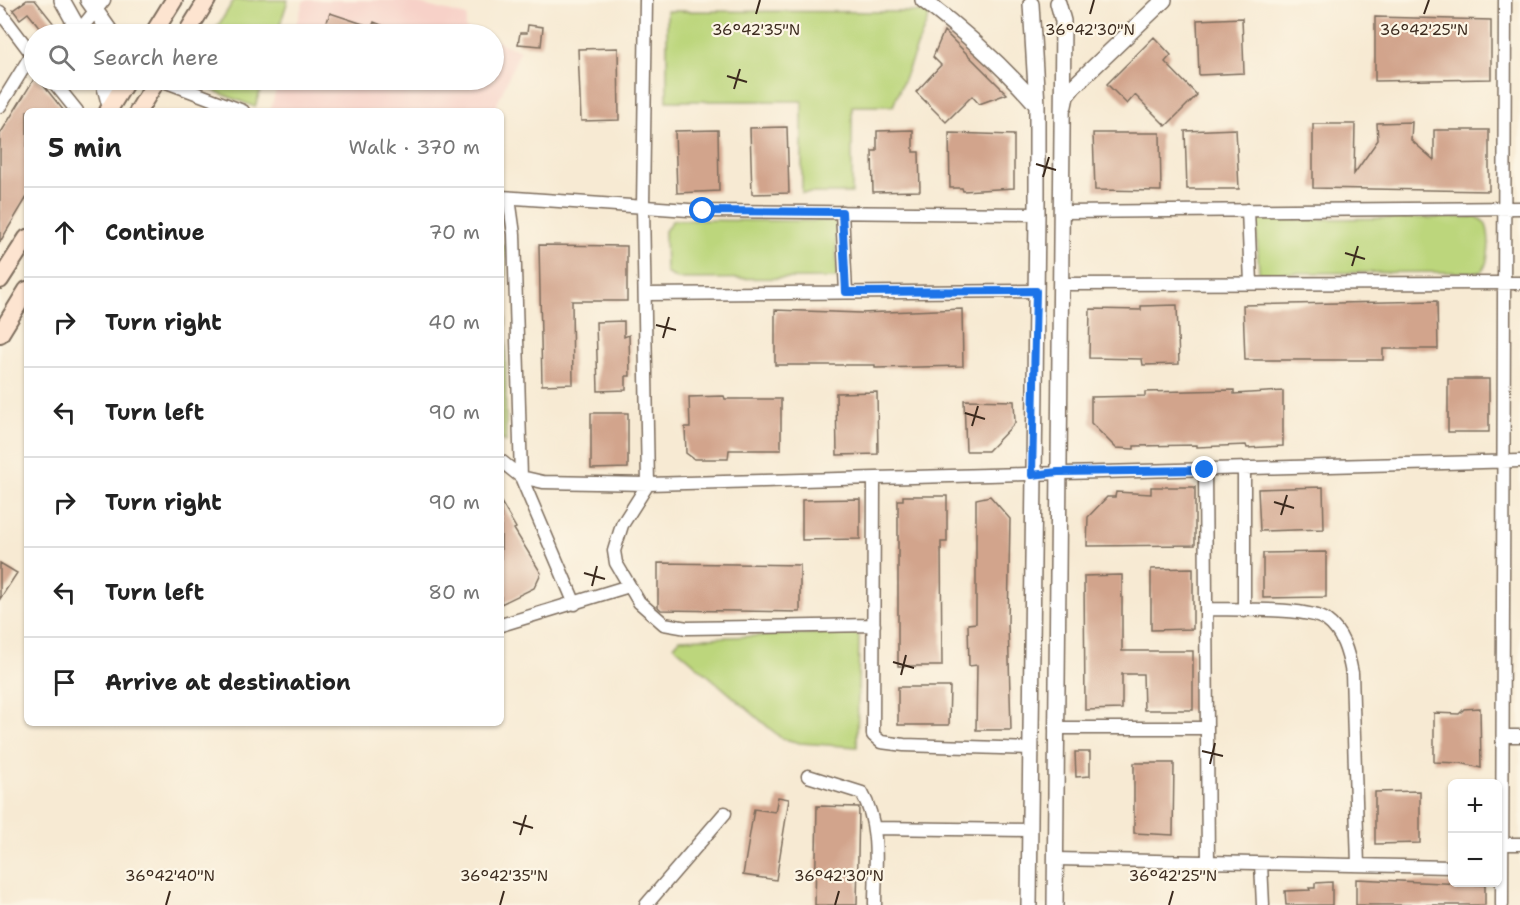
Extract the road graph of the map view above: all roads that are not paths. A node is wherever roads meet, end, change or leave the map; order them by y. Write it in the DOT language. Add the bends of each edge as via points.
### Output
graph roads {
  1 [pos="62,0"];
  2 [pos="174,0"];
  3 [pos="207,0"];
  4 [pos="646,0"];
  5 [pos="923,0"];
  6 [pos="1164,0"];
  7 [pos="1504,0"];
  8 [pos="1028,2"];
  9 [pos="1060,2"];
  10 [pos="96,4"];
  11 [pos="0,12"];
  12 [pos="75,24"];
  13 [pos="85,24"];
  14 [pos="107,24"];
  15 [pos="159,24"];
  16 [pos="192,24"];
  17 [pos="24,43"];
  18 [pos="24,69"];
  19 [pos="60,90"];
  20 [pos="105,90"];
  21 [pos="121,90"];
  22 [pos="152,90"];
  23 [pos="186,90"];
  24 [pos="1037,105"];
  25 [pos="0,106"];
  26 [pos="75,108"];
  27 [pos="109,108"];
  28 [pos="110,108"];
  29 [pos="140,108"];
  30 [pos="235,108"];
  31 [pos="1061,117"];
  32 [pos="505,197"];
  33 [pos="643,207"];
  34 [pos="1520,208"];
  35 [pos="1505,209"];
  36 [pos="1248,210"];
  37 [pos="842,212"];
  38 [pos="1063,212"];
  39 [pos="1037,214"];
  40 [pos="24,243"];
  41 [pos="0,280"];
  42 [pos="1251,283"];
  43 [pos="1505,283"];
  44 [pos="1520,283"];
  45 [pos="1062,284"];
  46 [pos="1036,291"];
  47 [pos="846,292"];
  48 [pos="645,294"];
  49 [pos="24,295"];
  50 [pos="0,334"];
  51 [pos="1505,461"];
  52 [pos="1520,461"];
  53 [pos="504,463"];
  54 [pos="1244,469"];
  55 [pos="1205,470"];
  56 [pos="1058,472"];
  57 [pos="1032,475"];
  58 [pos="521,477"];
  59 [pos="874,479"];
  60 [pos="648,484"];
  61 [pos="629,586"];
  62 [pos="575,604"];
  63 [pos="1206,609"];
  64 [pos="1244,611"];
  65 [pos="504,624"];
  66 [pos="874,625"];
  67 [pos="1055,728"];
  68 [pos="1207,728"];
  69 [pos="1503,736"];
  70 [pos="1520,736"];
  71 [pos="1031,749"];
  72 [pos="808,776"];
  73 [pos="725,813"];
  74 [pos="875,828"];
  75 [pos="1029,830"];
  76 [pos="1502,844"];
  77 [pos="1520,844"];
  78 [pos="1056,859"];
  79 [pos="1208,863"];
  80 [pos="1261,864"];
  81 [pos="1358,865"];
  82 [pos="1448,867"];
  83 [pos="1501,887"];
  84 [pos="646,905"];
  85 [pos="874,905"];
  86 [pos="1029,905"];
  87 [pos="1055,905"];
  88 [pos="1263,905"];
  89 [pos="1502,905"];
  1 -- 12 [label="street"];
  2 -- 15 [label="main road"];
  3 -- 16 [label="main road"];
  4 -- 33 [label="street"];
  5 -- 24 [label="street" via="1010,74"];
  6 -- 31 [label="street" via="1074,86 1066,96"];
  7 -- 35 [label="street"];
  8 -- 9 [label="street" via="1050,7"];
  8 -- 24 [label="street"];
  9 -- 31 [label="street"];
  10 -- 13 [label="street"];
  10 -- 14 [label="street"];
  11 -- 17 [label="street"];
  18 -- 25 [label="street"];
  19 -- 26 [label="street"];
  20 -- 27 [label="street"];
  21 -- 28 [label="main road"];
  22 -- 29 [label="main road"];
  23 -- 30 [label="street"];
  24 -- 39 [label="street"];
  31 -- 38 [label="street"];
  32 -- 33 [label="street"];
  32 -- 58 [label="street" via="514,234"];
  33 -- 37 [label="street"];
  33 -- 48 [label="street"];
  34 -- 35 [label="street"];
  35 -- 36 [label="street"];
  35 -- 43 [label="street"];
  36 -- 38 [label="street"];
  36 -- 42 [label="street"];
  37 -- 39 [label="street"];
  37 -- 47 [label="street"];
  38 -- 45 [label="street"];
  39 -- 46 [label="street"];
  40 -- 41 [label="main road"];
  42 -- 43 [label="street"];
  42 -- 45 [label="street"];
  43 -- 44 [label="street"];
  43 -- 51 [label="street"];
  45 -- 56 [label="street"];
  46 -- 47 [label="street"];
  46 -- 57 [label="street"];
  47 -- 48 [label="street"];
  48 -- 60 [label="street"];
  49 -- 50 [label="main road"];
  51 -- 52 [label="street"];
  51 -- 54 [label="street"];
  51 -- 69 [label="street"];
  53 -- 58 [label="street"];
  54 -- 55 [label="street"];
  54 -- 64 [label="street"];
  55 -- 56 [label="street"];
  55 -- 63 [label="street"];
  56 -- 57 [label="street"];
  56 -- 67 [label="street"];
  57 -- 59 [label="street"];
  57 -- 71 [label="street"];
  58 -- 60 [label="street" via="543,482"];
  58 -- 62 [label="street"];
  59 -- 60 [label="street"];
  59 -- 66 [label="street"];
  60 -- 61 [label="street" via="622,525 614,551"];
  61 -- 62 [label="street"];
  61 -- 66 [label="street" via="639,602 664,624"];
  62 -- 65 [label="street"];
  63 -- 64 [label="street"];
  63 -- 68 [label="street"];
  64 -- 81 [label="street" via="1320,616 1333,627 1347,650 1352,673"];
  66 -- 71 [label="street" via="873,735 881,742"];
  67 -- 68 [label="street"];
  67 -- 78 [label="street"];
  68 -- 79 [label="street"];
  69 -- 70 [label="street"];
  69 -- 76 [label="street"];
  71 -- 75 [label="street"];
  72 -- 74 [label="street" via="862,793"];
  73 -- 84 [label="street"];
  74 -- 75 [label="street"];
  74 -- 85 [label="street"];
  75 -- 86 [label="street"];
  76 -- 77 [label="street"];
  78 -- 79 [label="street"];
  78 -- 87 [label="street"];
  79 -- 80 [label="street"];
  80 -- 81 [label="street"];
  80 -- 88 [label="street"];
  81 -- 82 [label="street"];
  83 -- 89 [label="street"];
}
